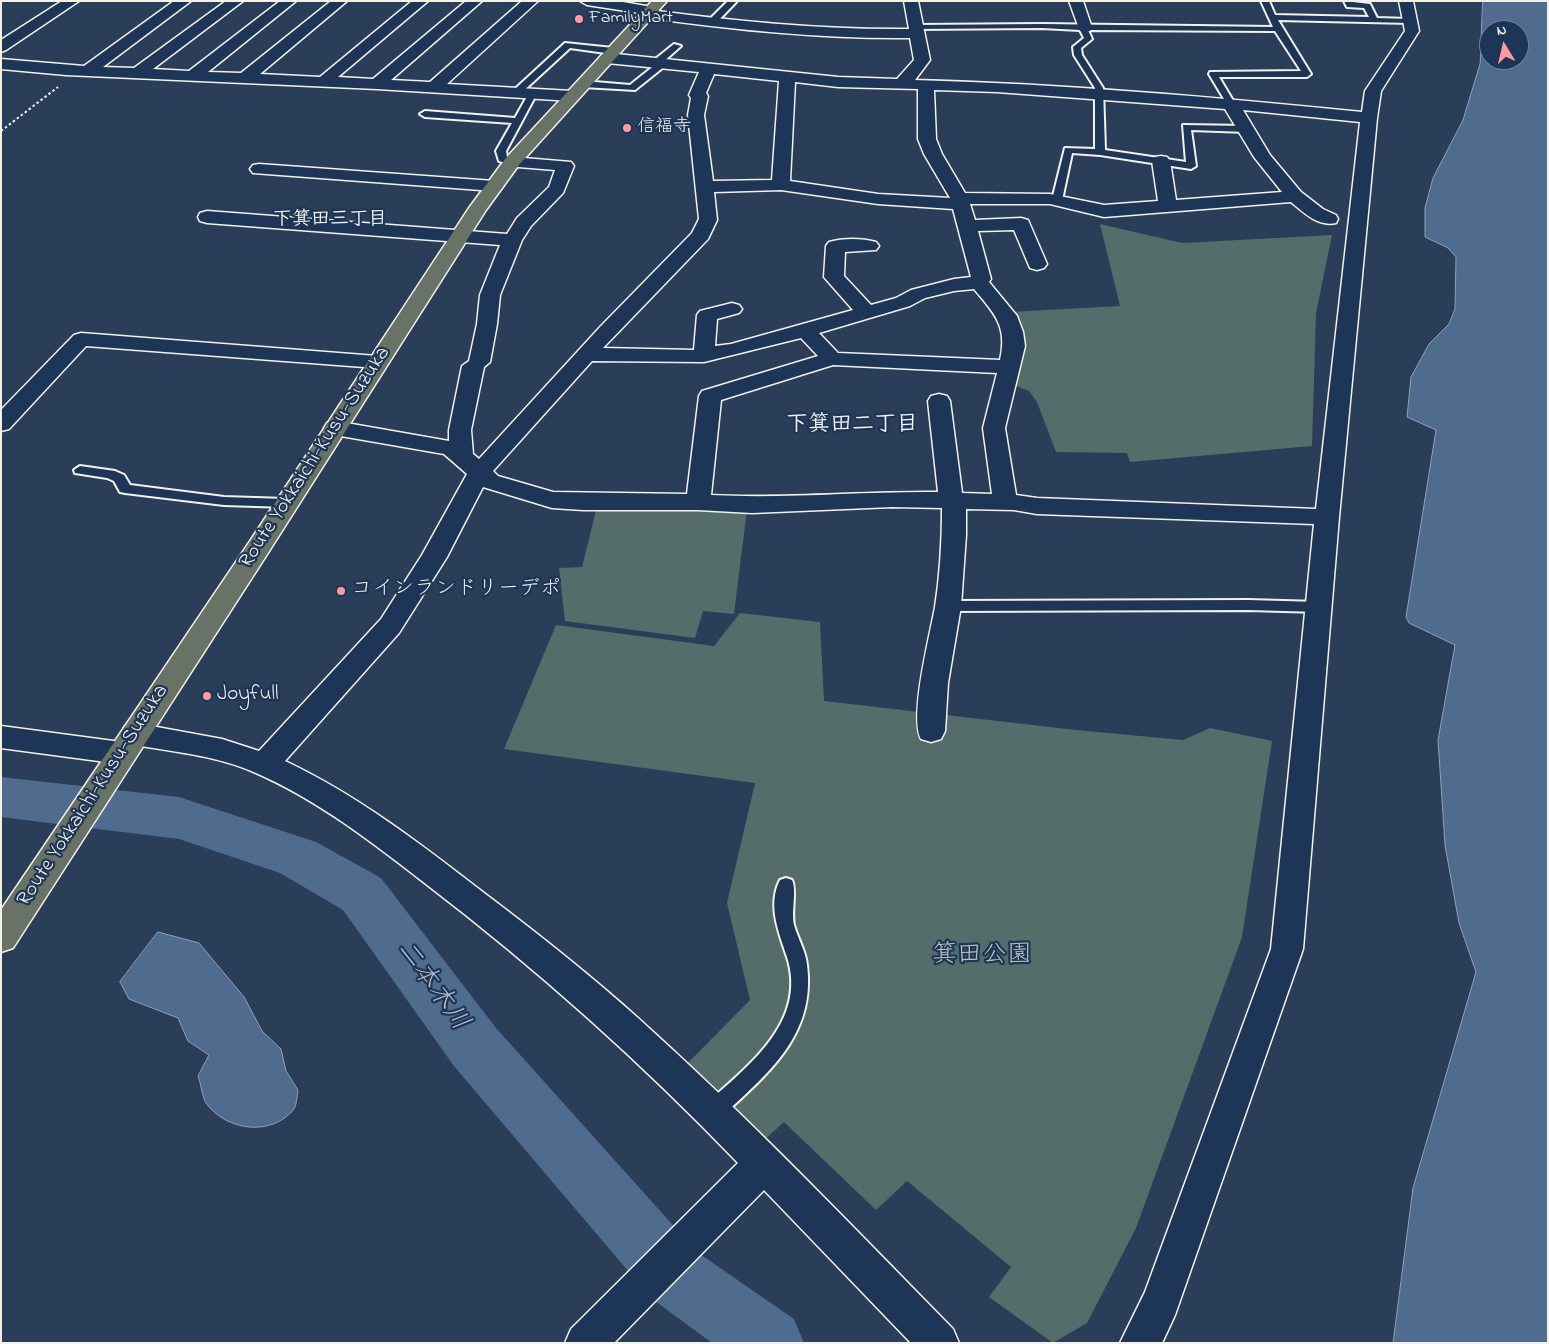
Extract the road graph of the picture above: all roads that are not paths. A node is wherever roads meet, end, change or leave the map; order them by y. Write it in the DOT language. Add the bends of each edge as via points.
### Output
graph roads {
  1 [pos="72,1"];
  2 [pos="184,1"];
  3 [pos="236,1"];
  4 [pos="289,1"];
  5 [pos="340,1"];
  6 [pos="421,1"];
  7 [pos="475,1"];
  8 [pos="531,1"];
  9 [pos="587,1"];
  10 [pos="733,1"];
  11 [pos="910,1"];
  12 [pos="1076,1"];
  13 [pos="1264,1"];
  14 [pos="1348,1"];
  15 [pos="1394,1"];
  16 [pos="653,9"];
  17 [pos="1408,11"];
  18 [pos="1272,17"];
  19 [pos="1374,19"];
  20 [pos="710,23"];
  21 [pos="1084,28"];
  22 [pos="1278,29"];
  23 [pos="917,30"];
  24 [pos="678,46"];
  25 [pos="1,47"];
  26 [pos="610,55"];
  27 [pos="1,64"];
  28 [pos="659,64"];
  29 [pos="709,68"];
  30 [pos="83,71"];
  31 [pos="138,73"];
  32 [pos="194,76"];
  33 [pos="784,77"];
  34 [pos="245,78"];
  35 [pos="324,81"];
  36 [pos="377,84"];
  37 [pos="900,84"];
  38 [pos="926,84"];
  39 [pos="737,86"];
  40 [pos="434,87"];
  41 [pos="577,90"];
  42 [pos="525,93"];
  43 [pos="1099,95"];
  44 [pos="1232,104"];
  45 [pos="425,114"];
  46 [pos="1369,118"];
  47 [pos="517,121"];
  48 [pos="1247,129"];
  49 [pos="1100,152"];
  50 [pos="1161,161"];
  51 [pos="512,162"];
  52 [pos="259,169"];
  53 [pos="781,185"];
  54 [pos="494,186"];
  55 [pos="703,187"];
  56 [pos="1295,196"];
  57 [pos="960,200"];
  58 [pos="1057,200"];
  59 [pos="1168,206"];
  60 [pos="206,216"];
  61 [pos="1329,219"];
  62 [pos="967,226"];
  63 [pos="460,235"];
  64 [pos="512,240"];
  65 [pos="869,246"];
  66 [pos="1037,264"];
  67 [pos="979,282"];
  68 [pos="732,309"];
  69 [pos="867,313"];
  70 [pos="805,330"];
  71 [pos="588,354"];
  72 [pos="704,356"];
  73 [pos="832,359"];
  74 [pos="377,362"];
  75 [pos="1009,367"];
  76 [pos="939,401"];
  77 [pos="1,424"];
  78 [pos="334,428"];
  79 [pos="461,454"];
  80 [pos="80,470"];
  81 [pos="480,473"];
  82 [pos="952,501"];
  83 [pos="287,502"];
  84 [pos="698,502"];
  85 [pos="1005,502"];
  86 [pos="1327,517"];
  87 [pos="948,606"];
  88 [pos="1320,607"];
  89 [pos="930,731"];
  90 [pos="1,737"];
  91 [pos="123,752"];
  92 [pos="265,764"];
  93 [pos="786,885"];
  94 [pos="1,938"];
  95 [pos="713,1111"];
  96 [pos="756,1171"];
  97 [pos="585,1343"];
  98 [pos="939,1343"];
  99 [pos="1140,1343"];
  1 -- 25 [label="street"];
  2 -- 30 [label="street"];
  3 -- 31 [label="street"];
  4 -- 32 [label="street"];
  5 -- 34 [label="street"];
  6 -- 35 [label="street"];
  7 -- 36 [label="street"];
  8 -- 40 [label="street"];
  9 -- 16 [label="street"];
  10 -- 20 [label="lane"];
  11 -- 23 [label="street"];
  12 -- 21 [label="street"];
  13 -- 18 [label="lane"];
  14 -- 19 [label="lane" via="1350,5 1367,6"];
  15 -- 17 [label="street"];
  16 -- 20 [label="street"];
  16 -- 26 [label="main road, Route Yokkaichi-Kusu-Suzuka"];
  17 -- 19 [label="lane"];
  17 -- 46 [label="street" via="1412,31 1373,91"];
  18 -- 19 [label="lane"];
  18 -- 22 [label="lane"];
  20 -- 23 [label="street" via="818,33"];
  21 -- 22 [label="lane"];
  21 -- 23 [label="lane" via="1042,26"];
  21 -- 43 [label="lane" via="1088,39 1077,46 1078,55 1099,88"];
  22 -- 44 [label="lane" via="1307,74 1213,74"];
  23 -- 37 [label="street" via="922,60"];
  24 -- 28 [label="lane"];
  26 -- 28 [label="street"];
  26 -- 41 [label="main road, Route Yokkaichi-Kusu-Suzuka"];
  26 -- 42 [label="lane" via="568,46"];
  27 -- 30 [label="street"];
  28 -- 29 [label="street"];
  28 -- 41 [label="lane" via="632,88"];
  29 -- 33 [label="street"];
  29 -- 55 [label="street" via="706,90 697,95 700,96 696,115"];
  30 -- 31 [label="street"];
  31 -- 32 [label="street"];
  32 -- 34 [label="street"];
  33 -- 37 [label="street"];
  33 -- 39 [label="street"];
  33 -- 53 [label="street"];
  34 -- 35 [label="street"];
  35 -- 36 [label="street"];
  36 -- 40 [label="street"];
  37 -- 38 [label="street"];
  38 -- 43 [label="street"];
  38 -- 57 [label="street" via="927,139"];
  40 -- 42 [label="street"];
  41 -- 42 [label="street"];
  41 -- 51 [label="main road, Route Yokkaichi-Kusu-Suzuka"];
  42 -- 47 [label="lane"];
  43 -- 44 [label="street"];
  43 -- 49 [label="lane"];
  44 -- 46 [label="street"];
  44 -- 48 [label="street"];
  45 -- 47 [label="lane"];
  46 -- 86 [label="street"];
  47 -- 51 [label="lane" via="501,151 502,159"];
  48 -- 50 [label="lane" via="1186,127 1191,166"];
  48 -- 56 [label="street" via="1263,157"];
  49 -- 50 [label="lane"];
  49 -- 58 [label="lane" via="1068,150"];
  50 -- 59 [label="street"];
  51 -- 54 [label="main road, Route Yokkaichi-Kusu-Suzuka"];
  51 -- 64 [label="street" via="565,166 557,188 524,222"];
  52 -- 54 [label="street"];
  53 -- 55 [label="street"];
  53 -- 57 [label="street" via="878,199 954,204"];
  54 -- 63 [label="main road, Route Yokkaichi-Kusu-Suzuka"];
  55 -- 71 [label="street" via="708,220 701,235"];
  56 -- 59 [label="street"];
  56 -- 61 [label="street"];
  57 -- 58 [label="street" via="1025,197"];
  57 -- 62 [label="street"];
  58 -- 59 [label="street" via="1104,211"];
  60 -- 63 [label="street"];
  62 -- 66 [label="street" via="1021,224"];
  62 -- 67 [label="street" via="981,279"];
  63 -- 64 [label="street"];
  63 -- 74 [label="main road, Route Yokkaichi-Kusu-Suzuka"];
  64 -- 79 [label="street" via="490,295 487,324 460,430"];
  65 -- 69 [label="street" via="836,246 834,277"];
  67 -- 69 [label="street" via="918,294"];
  67 -- 75 [label="street" via="1011,324 1014,346"];
  68 -- 72 [label="street" via="707,315"];
  69 -- 70 [label="street"];
  70 -- 72 [label="street"];
  70 -- 73 [label="street"];
  71 -- 72 [label="street"];
  71 -- 81 [label="street"];
  73 -- 75 [label="street"];
  73 -- 84 [label="street" via="710,396"];
  74 -- 77 [label="street" via="81,339"];
  74 -- 78 [label="main road, Route Yokkaichi-Kusu-Suzuka"];
  75 -- 85 [label="street" via="994,428"];
  76 -- 82 [label="street"];
  78 -- 79 [label="street" via="451,448"];
  78 -- 83 [label="main road, Route Yokkaichi-Kusu-Suzuka"];
  79 -- 81 [label="street" via="469,466"];
  80 -- 83 [label="lane" via="110,474 119,478 125,489 224,501"];
  81 -- 84 [label="street" via="490,482 552,500"];
  81 -- 92 [label="street" via="434,557 390,626"];
  82 -- 84 [label="street" via="892,499 752,505"];
  82 -- 85 [label="street"];
  82 -- 87 [label="street" via="954,535"];
  83 -- 91 [label="main road, Route Yokkaichi-Kusu-Suzuka"];
  85 -- 86 [label="street"];
  86 -- 88 [label="street"];
  87 -- 88 [label="lane"];
  87 -- 89 [label="street" via="934,683"];
  88 -- 99 [label="street" via="1287,949 1161,1301"];
  90 -- 91 [label="street"];
  91 -- 92 [label="street" via="222,750"];
  91 -- 94 [label="main road, Route Yokkaichi-Kusu-Suzuka"];
  92 -- 95 [label="street" via="304,783 373,828 453,887 625,1028"];
  93 -- 95 [label="lane" via="786,928 800,980 793,1023 776,1050"];
  95 -- 96 [label="street"];
  96 -- 97 [label="street"];
  96 -- 98 [label="street"];
}
